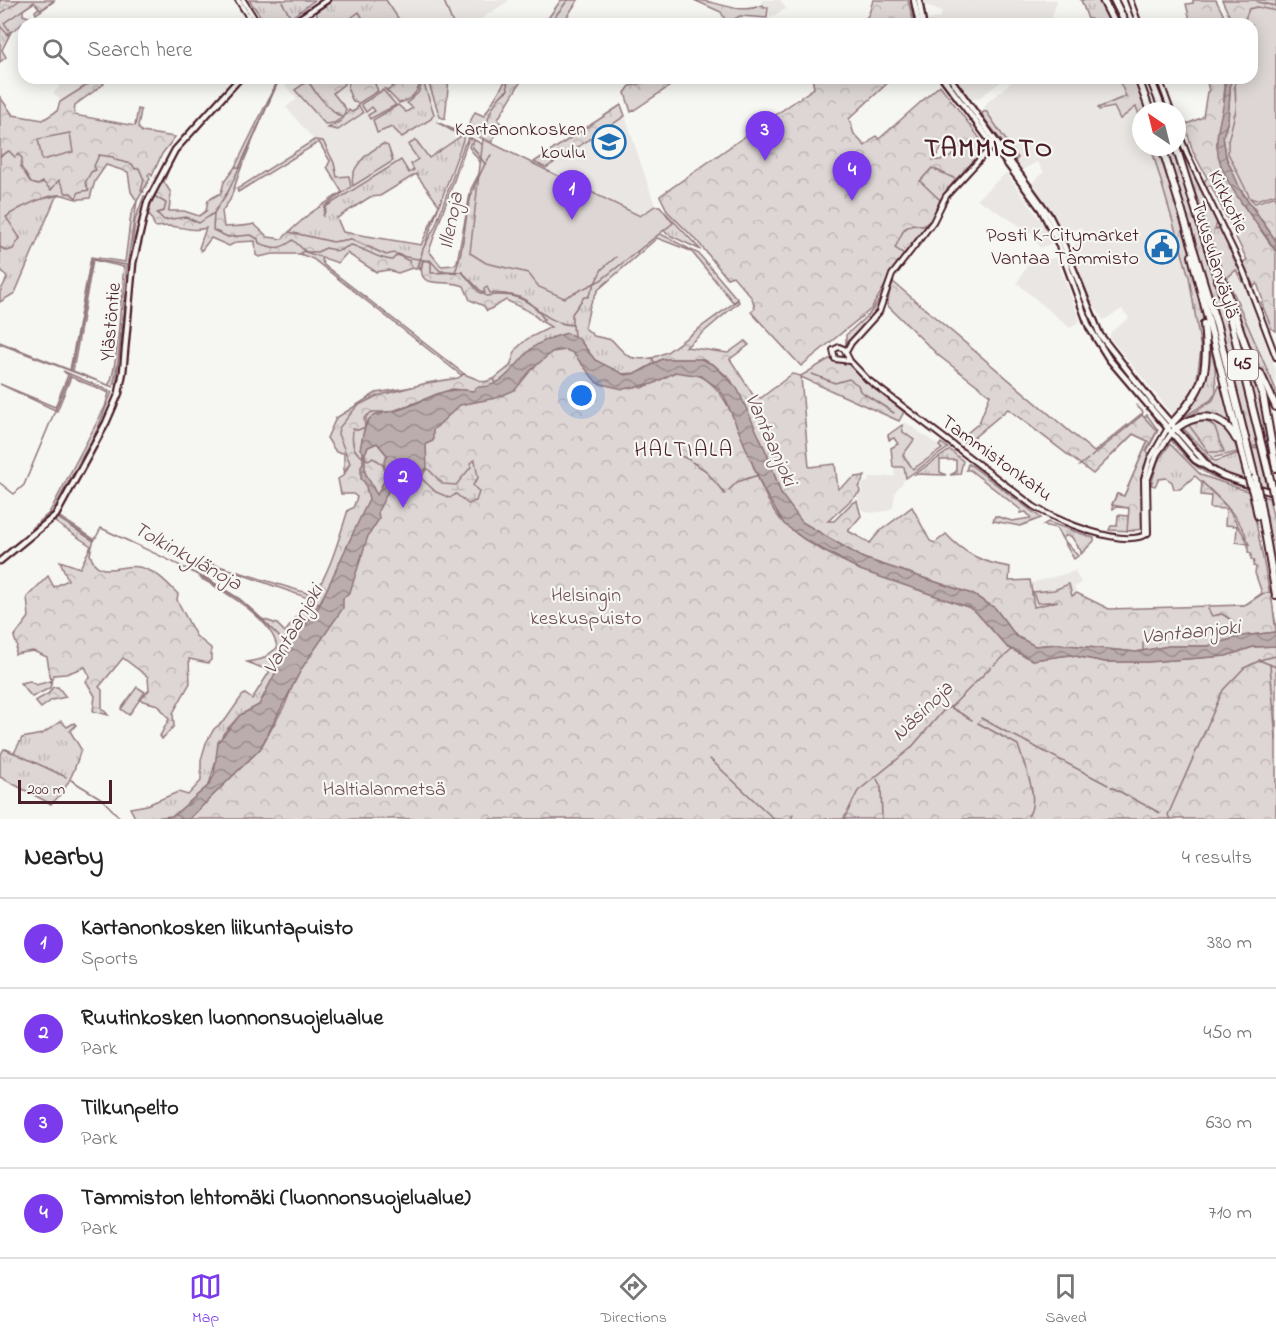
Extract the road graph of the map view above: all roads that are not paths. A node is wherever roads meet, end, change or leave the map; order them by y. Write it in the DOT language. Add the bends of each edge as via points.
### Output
graph roads {
  1 [pos="238,0"];
  2 [pos="243,0"];
  3 [pos="327,0"];
  4 [pos="914,0"];
  5 [pos="919,0"];
  6 [pos="1103,0"];
  7 [pos="1114,0"];
  8 [pos="1130,0"];
  9 [pos="249,18"];
  10 [pos="254,18"];
  11 [pos="300,18"];
  12 [pos="919,18"];
  13 [pos="920,18"];
  14 [pos="1112,18"];
  15 [pos="1123,18"];
  16 [pos="1137,18"];
  17 [pos="234,84"];
  18 [pos="948,84"];
  19 [pos="954,84"];
  20 [pos="1140,84"];
  21 [pos="1152,84"];
  22 [pos="1161,84"];
  23 [pos="1147,102"];
  24 [pos="1159,102"];
  25 [pos="1168,102"];
  26 [pos="995,144"];
  27 [pos="1186,151"];
  28 [pos="1165,156"];
  29 [pos="1179,156"];
  30 [pos="1184,214"];
  31 [pos="1208,248"];
  32 [pos="1202,299"];
  33 [pos="1245,339"];
  34 [pos="851,343"];
  35 [pos="840,347"];
  36 [pos="846,353"];
  37 [pos="1276,357"];
  38 [pos="843,360"];
  39 [pos="850,361"];
  40 [pos="1276,407"];
  41 [pos="1171,429"];
  42 [pos="1241,450"];
  43 [pos="1276,468"];
  44 [pos="1251,477"];
  45 [pos="1276,494"];
  46 [pos="1275,507"];
  47 [pos="0,561"];
  48 [pos="1276,595"];
  1 -- 9 [label="street"];
  2 -- 10 [label="street"];
  3 -- 11 [label="main road"];
  4 -- 12 [label="main road"];
  5 -- 13 [label="main road"];
  6 -- 14 [label="highway"];
  7 -- 15 [label="highway"];
  8 -- 16 [label="street"];
  17 -- 47 [label="main road, Ylästöntie" via="181,142 147,203 133,263 123,372 114,407 56,515"];
  18 -- 26 [label="main road"];
  19 -- 26 [label="main road"];
  20 -- 23 [label="highway"];
  21 -- 24 [label="highway"];
  22 -- 25 [label="street"];
  26 -- 34 [label="street" via="946,196 933,222 892,275 879,312"];
  26 -- 41 [label="main road" via="1044,207 1060,236 1100,335"];
  27 -- 37 [label="street, Kirkkotie" via="1243,270"];
  28 -- 30 [label="highway, Tuusulanväylä / 45"];
  29 -- 31 [label="highway, Tuusulanväylä / 45"];
  30 -- 32 [label="highway"];
  30 -- 44 [label="highway, Tuusulanväylä / 45" via="1225,357"];
  31 -- 33 [label="highway"];
  31 -- 46 [label="highway, Tuusulanväylä / 45, bridge" via="1248,383"];
  32 -- 41 [label="highway" via="1202,381"];
  32 -- 42 [label="highway"];
  33 -- 40 [label="highway"];
  33 -- 43 [label="highway" via="1268,413"];
  34 -- 35 [label="street"];
  34 -- 36 [label="street"];
  35 -- 36 [label="street"];
  35 -- 38 [label="street" via="832,355"];
  36 -- 38 [label="street"];
  36 -- 39 [label="street, Tammistonkatu"];
  38 -- 39 [label="street"];
  39 -- 41 [label="street, Tammistonkatu" via="888,396 1046,514 1095,533 1144,536 1149,529 1148,480"];
  41 -- 42 [label="highway" via="1194,417 1214,418 1230,429"];
  41 -- 45 [label="main road" via="1216,472"];
  42 -- 44 [label="highway"];
  44 -- 48 [label="highway, Tuusulanväylä / 45, bridge"];
}
